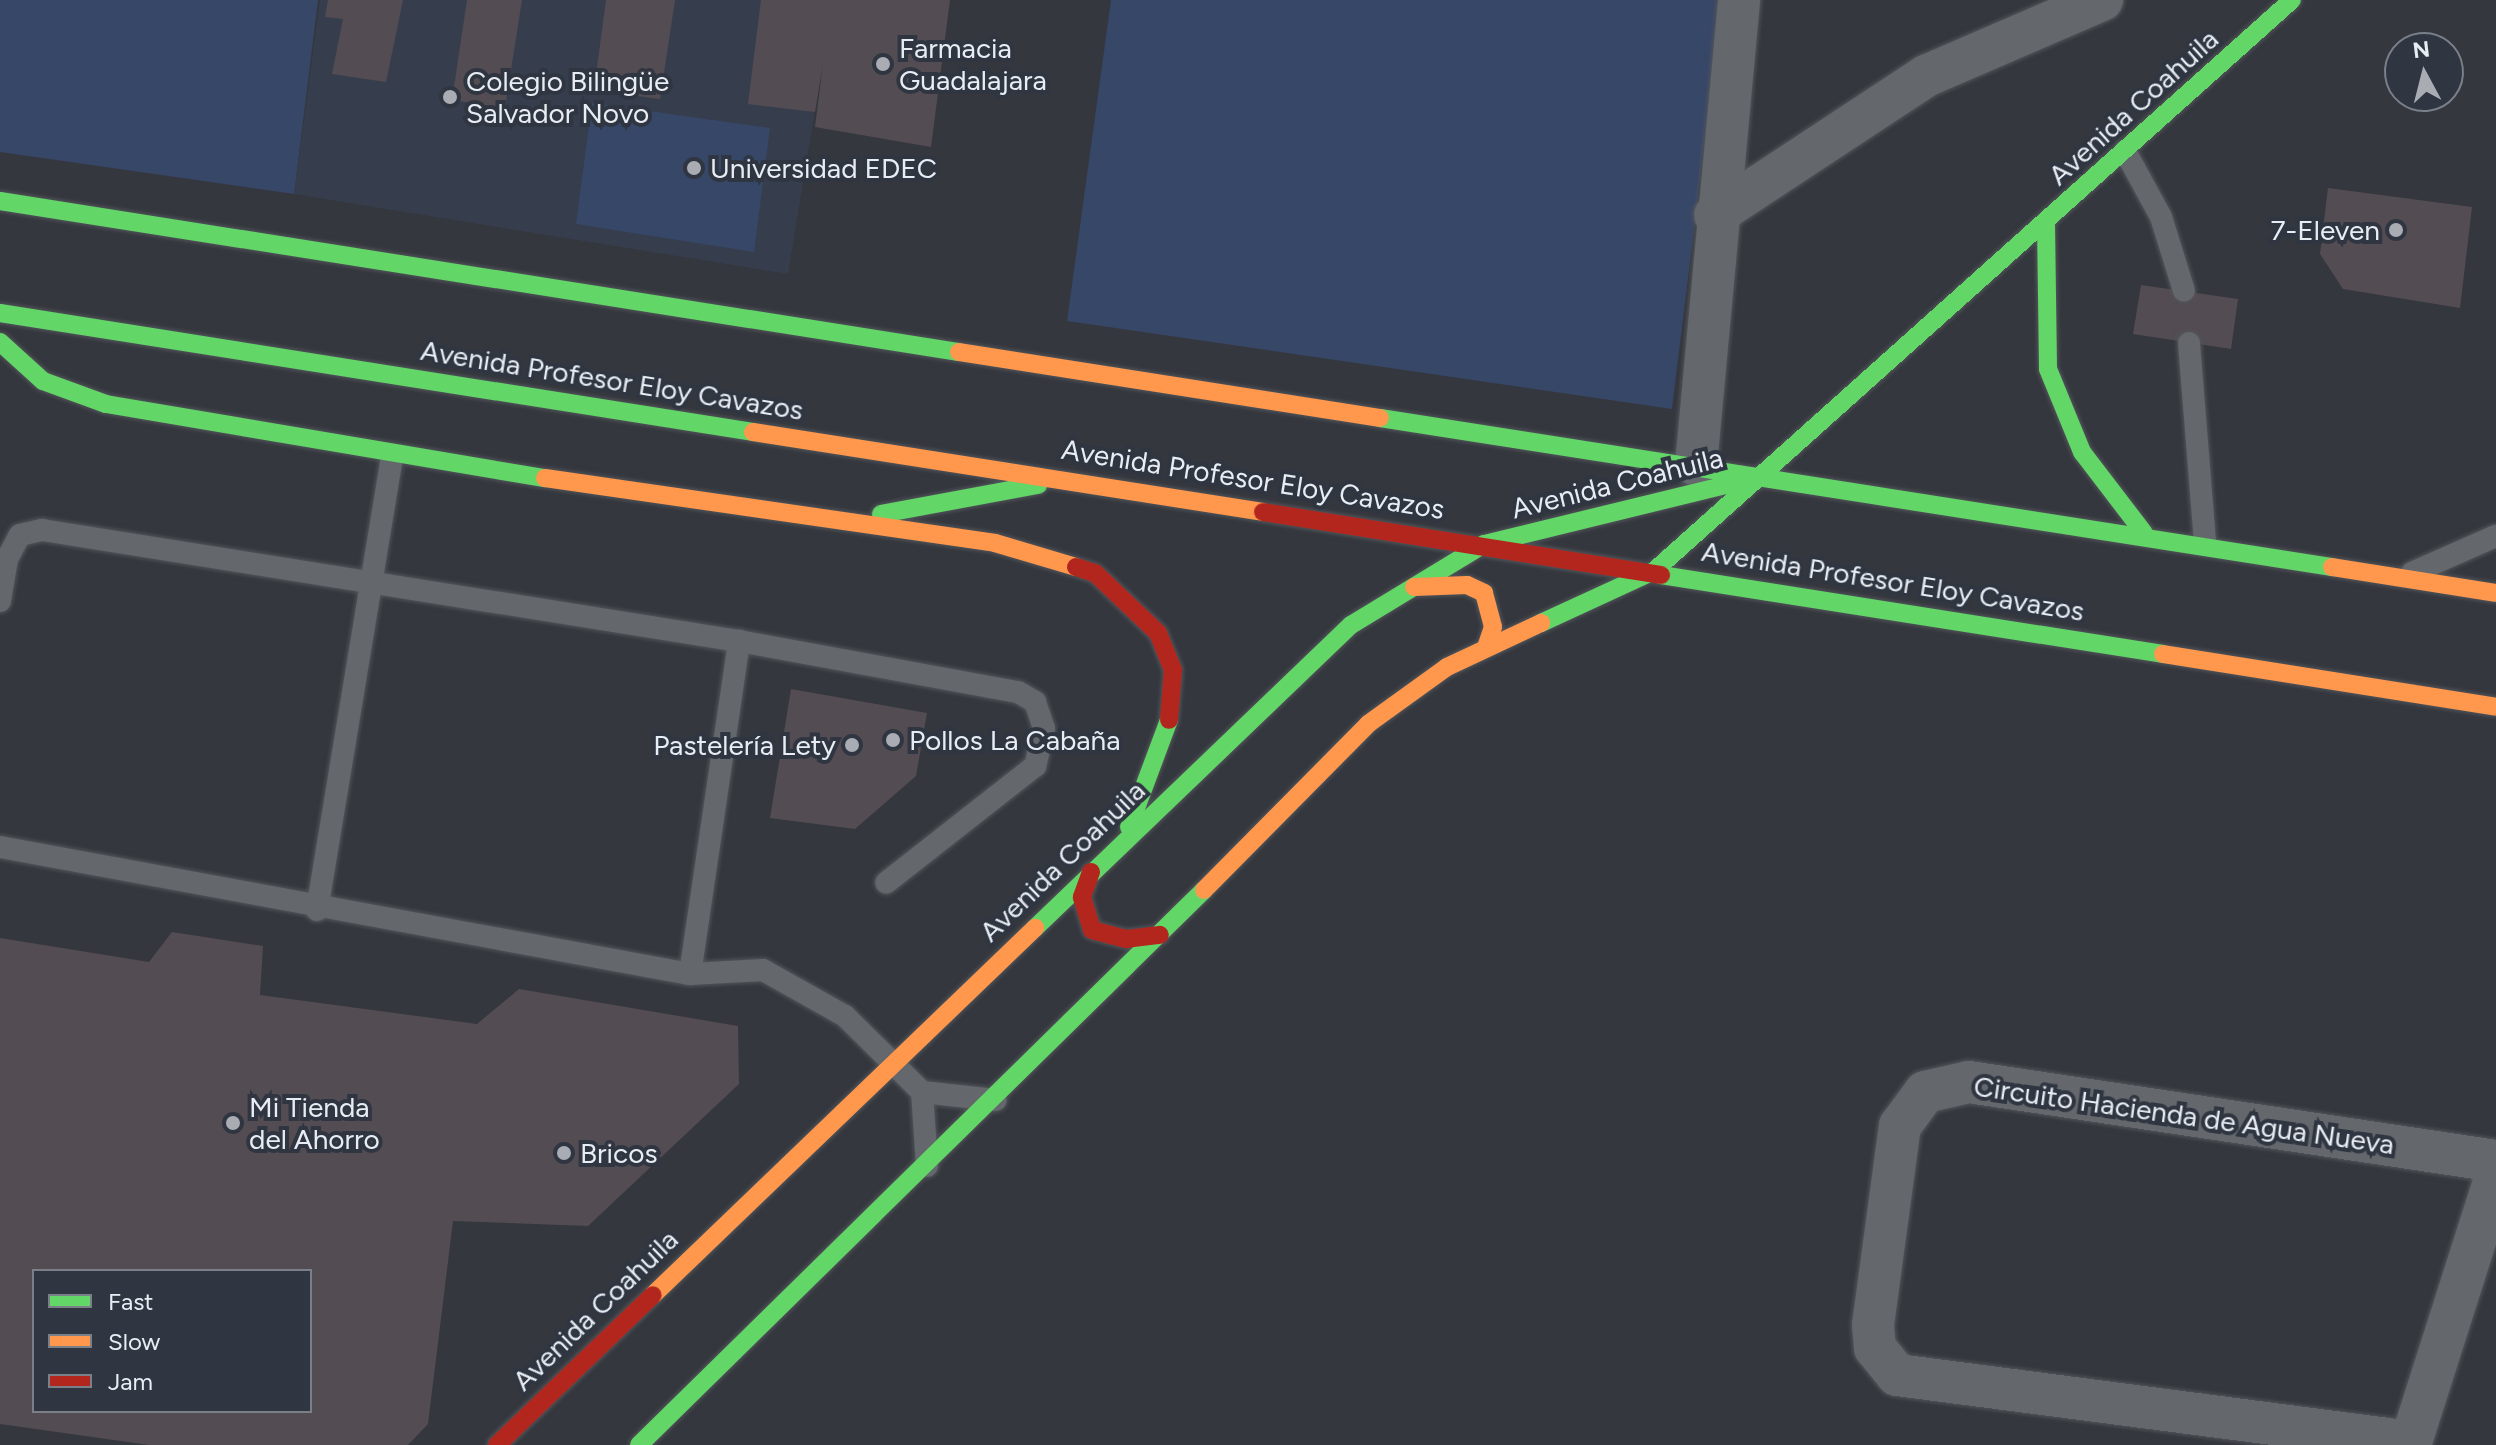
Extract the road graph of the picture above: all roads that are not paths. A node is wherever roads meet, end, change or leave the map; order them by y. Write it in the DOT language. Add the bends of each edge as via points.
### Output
graph roads {
  1 [pos="1739,0"];
  2 [pos="2102,0"];
  3 [pos="2292,0"];
  4 [pos="2125,151"];
  5 [pos="0,201"];
  6 [pos="1715,215"];
  7 [pos="2046,224"];
  8 [pos="2184,291"];
  9 [pos="0,313"];
  10 [pos="0,342"];
  11 [pos="2189,343"];
  12 [pos="392,456"];
  13 [pos="1696,465"];
  14 [pos="1760,477"];
  15 [pos="1068,479"];
  16 [pos="848,520"];
  17 [pos="2144,533"];
  18 [pos="2496,536"];
  19 [pos="1484,544"];
  20 [pos="2205,544"];
  21 [pos="1654,571"];
  22 [pos="2400,579"];
  23 [pos="367,583"];
  24 [pos="1409,587"];
  25 [pos="2496,593"];
  26 [pos="0,601"];
  27 [pos="2488,614"];
  28 [pos="739,641"];
  29 [pos="1486,647"];
  30 [pos="2496,707"];
  31 [pos="1124,839"];
  32 [pos="0,847"];
  33 [pos="1091,872"];
  34 [pos="886,883"];
  35 [pos="317,910"];
  36 [pos="1160,935"];
  37 [pos="690,974"];
  38 [pos="895,1060"];
  39 [pos="922,1092"];
  40 [pos="997,1100"];
  41 [pos="2496,1161"];
  42 [pos="927,1167"];
  43 [pos="2496,1175"];
  44 [pos="2410,1443"];
  45 [pos="497,1445"];
  46 [pos="639,1445"];
  1 -- 6 [label="street"];
  2 -- 6 [label="street" via="1926,76"];
  3 -- 4 [label="main road, Avenida Coahuila"];
  4 -- 7 [label="main road, Avenida Coahuila"];
  4 -- 8 [label="lane" via="2161,217"];
  5 -- 13 [label="main road"];
  6 -- 13 [label="street"];
  7 -- 14 [label="main road, Avenida Coahuila"];
  7 -- 17 [label="main road" via="2048,369 2082,452"];
  9 -- 15 [label="main road, Avenida Profesor Eloy Cavazos"];
  10 -- 12 [label="main road" via="43,381 106,404"];
  11 -- 20 [label="lane"];
  12 -- 16 [label="main road"];
  12 -- 23 [label="lane"];
  13 -- 14 [label="main road"];
  14 -- 17 [label="main road"];
  14 -- 19 [label="main road, Avenida Coahuila"];
  14 -- 21 [label="main road, Avenida Coahuila"];
  15 -- 16 [label="main road"];
  15 -- 19 [label="main road, Avenida Profesor Eloy Cavazos"];
  16 -- 31 [label="main road" via="995,543 1095,573 1147,621 1173,670 1173,710"];
  17 -- 20 [label="main road"];
  18 -- 22 [label="lane"];
  19 -- 21 [label="main road, Avenida Profesor Eloy Cavazos"];
  19 -- 24 [label="main road, Avenida Coahuila"];
  20 -- 22 [label="main road"];
  21 -- 29 [label="main road, Avenida Coahuila"];
  21 -- 30 [label="main road, Avenida Profesor Eloy Cavazos"];
  22 -- 25 [label="main road"];
  22 -- 27 [label="main road"];
  23 -- 26 [label="lane" via="42,530 20,535 7,559"];
  23 -- 28 [label="lane"];
  23 -- 35 [label="lane"];
  24 -- 29 [label="main road" via="1467,585 1484,593 1493,627"];
  24 -- 31 [label="main road, Avenida Coahuila" via="1351,625"];
  28 -- 34 [label="lane" via="1018,692 1035,702 1044,728 1035,766"];
  28 -- 37 [label="lane"];
  29 -- 36 [label="main road, Avenida Coahuila" via="1368,724"];
  31 -- 33 [label="main road, Avenida Coahuila"];
  32 -- 35 [label="lane"];
  33 -- 36 [label="main road" via="1082,897 1092,930 1117,938"];
  33 -- 38 [label="main road, Avenida Coahuila"];
  35 -- 37 [label="lane"];
  36 -- 40 [label="main road, Avenida Coahuila"];
  37 -- 38 [label="lane" via="763,970 845,1016"];
  38 -- 39 [label="lane"];
  38 -- 45 [label="main road, Avenida Coahuila"];
  39 -- 40 [label="lane"];
  39 -- 42 [label="lane"];
  40 -- 42 [label="main road, Avenida Coahuila"];
  41 -- 44 [label="street, Circuito Hacienda de Agua Nueva" via="1969,1082 1925,1092 1900,1126 1873,1325 1875,1348 1897,1375"];
  42 -- 46 [label="main road, Avenida Coahuila"];
  43 -- 44 [label="street"];
}
